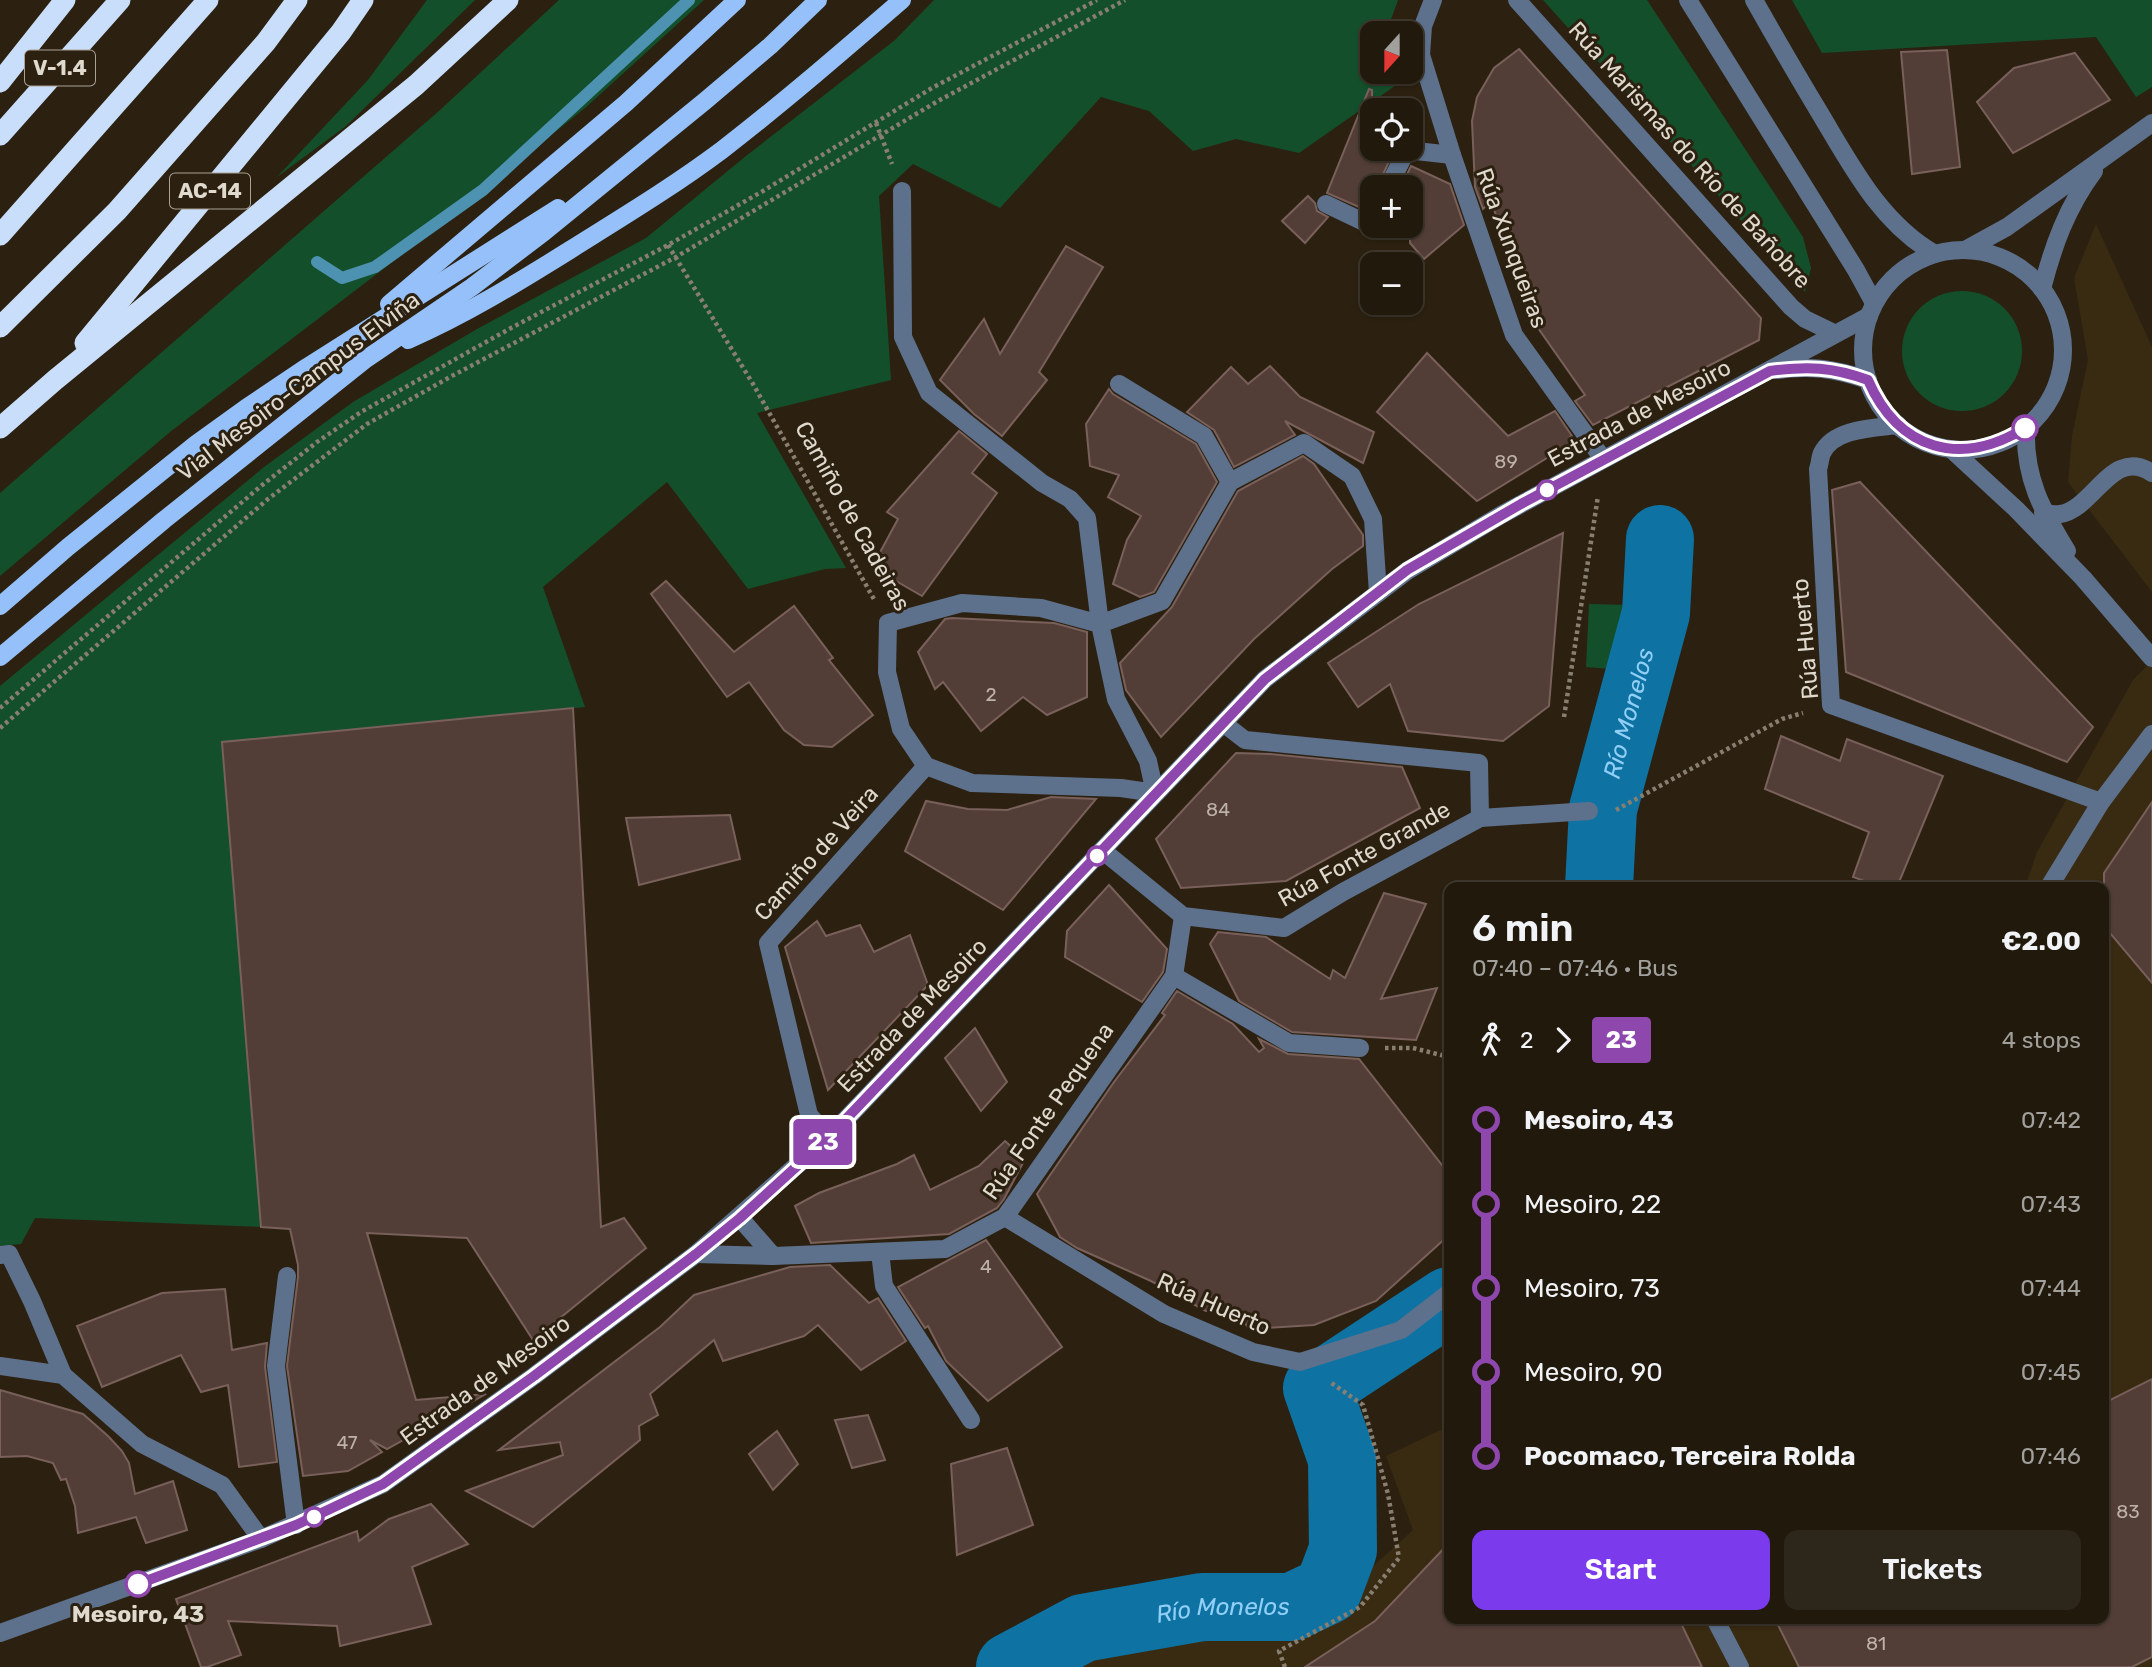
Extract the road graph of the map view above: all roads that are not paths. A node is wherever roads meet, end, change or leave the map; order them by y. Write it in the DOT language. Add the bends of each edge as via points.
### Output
graph roads {
  1 [pos="65,0"];
  2 [pos="120,0"];
  3 [pos="208,0"];
  4 [pos="297,0"];
  5 [pos="363,0"];
  6 [pos="508,0"];
  7 [pos="737,0"];
  8 [pos="818,0"];
  9 [pos="902,0"];
  10 [pos="1433,0"];
  11 [pos="1517,0"];
  12 [pos="1688,0"];
  13 [pos="1754,0"];
  14 [pos="0,82"];
  15 [pos="2152,123"];
  16 [pos="0,135"];
  17 [pos="1452,155"];
  18 [pos="2102,159"];
  19 [pos="631,161"];
  20 [pos="1394,175"];
  21 [pos="902,191"];
  22 [pos="1326,204"];
  23 [pos="1360,220"];
  24 [pos="0,235"];
  25 [pos="1967,250"];
  26 [pos="1935,254"];
  27 [pos="2042,289"];
  28 [pos="1872,310"];
  29 [pos="0,327"];
  30 [pos="1834,334"];
  31 [pos="335,350"];
  32 [pos="366,359"];
  33 [pos="1770,371"];
  34 [pos="55,380"];
  35 [pos="1868,380"];
  36 [pos="1119,384"];
  37 [pos="1898,425"];
  38 [pos="0,428"];
  39 [pos="2025,428"];
  40 [pos="1951,449"];
  41 [pos="1603,459"];
  42 [pos="2152,473"];
  43 [pos="1230,482"];
  44 [pos="2043,513"];
  45 [pos="2083,578"];
  46 [pos="1378,593"];
  47 [pos="0,607"];
  48 [pos="1100,624"];
  49 [pos="0,657"];
  50 [pos="2152,658"];
  51 [pos="1223,723"];
  52 [pos="2152,734"];
  53 [pos="926,766"];
  54 [pos="1155,793"];
  55 [pos="2101,802"];
  56 [pos="1589,811"];
  57 [pos="1480,818"];
  58 [pos="1102,850"];
  59 [pos="2052,882"];
  60 [pos="1183,916"];
  61 [pos="1174,976"];
  62 [pos="1360,1048"];
  63 [pos="829,1137"];
  64 [pos="1005,1217"];
  65 [pos="740,1218"];
  66 [pos="880,1252"];
  67 [pos="696,1254"];
  68 [pos="0,1255"];
  69 [pos="773,1256"];
  70 [pos="287,1276"];
  71 [pos="1444,1297"];
  72 [pos="0,1366"];
  73 [pos="63,1375"];
  74 [pos="971,1420"];
  75 [pos="296,1525"];
  76 [pos="261,1539"];
  77 [pos="1718,1624"];
  78 [pos="0,1633"];
  79 [pos="1740,1667"];
  1 -- 14 [label="highway"];
  2 -- 16 [label="highway, V-1.4"];
  3 -- 24 [label="highway"];
  4 -- 29 [label="highway, AC-14" via="117,211"];
  5 -- 34 [label="highway, AC-14"];
  6 -- 34 [label="highway" via="416,85"];
  7 -- 31 [label="main road" via="626,103"];
  8 -- 19 [label="main road, Vial Mesoiro-Campus Elviña"];
  9 -- 32 [label="main road" via="827,66 663,190 475,308"];
  10 -- 17 [label="street, Rúa Xunqueiras" via="1423,26 1420,55"];
  11 -- 30 [label="street, Rúa Marismas do Río de Bañobre" via="1791,307"];
  12 -- 28 [label="street" via="1856,270"];
  13 -- 26 [label="street" via="1857,175 1900,229"];
  15 -- 18 [label="street, Estrada de Mesoiro"];
  17 -- 20 [label="street, Rúa Xunqueiras" via="1406,150"];
  17 -- 41 [label="street, Rúa Xunqueiras" via="1514,335"];
  18 -- 25 [label="street, Estrada de Mesoiro"];
  18 -- 27 [label="street, Estrada de Mesoiro" via="2079,190 2063,223"];
  19 -- 31 [label="main road, Vial Mesoiro-Campus Elviña"];
  19 -- 32 [label="main road, Vial Mesoiro-Campus Elviña" via="482,279"];
  21 -- 48 [label="street" via="903,337 908,349 929,393 1042,483 1070,499 1087,518"];
  22 -- 23 [label="street"];
  25 -- 26 [label="street, Estrada de Mesoiro"];
  25 -- 27 [label="street, Estrada de Mesoiro" via="2009,261"];
  26 -- 28 [label="street, Estrada de Mesoiro" via="1900,272"];
  27 -- 39 [label="street, Estrada de Mesoiro" via="2059,324 2062,362 2056,387 2043,410"];
  28 -- 30 [label="street, Estrada de Mesoiro"];
  28 -- 35 [label="street, Estrada de Mesoiro" via="1864,337"];
  30 -- 33 [label="street, Estrada de Mesoiro"];
  31 -- 47 [label="main road, Vial Mesoiro-Campus Elviña" via="196,444"];
  32 -- 49 [label="main road, Vial Mesoiro-Campus Elviña"];
  33 -- 35 [label="street, Estrada de Mesoiro" via="1813,366"];
  33 -- 41 [label="street, Estrada de Mesoiro"];
  34 -- 38 [label="highway"];
  35 -- 37 [label="street, Estrada de Mesoiro" via="1885,412"];
  36 -- 43 [label="street" via="1204,436"];
  37 -- 40 [label="street, Estrada de Mesoiro" via="1923,441"];
  37 -- 55 [label="street, Rúa Huerto" via="1847,434 1822,452 1818,469 1831,705"];
  39 -- 40 [label="street, Estrada de Mesoiro" via="1990,446"];
  39 -- 44 [label="street" via="2028,471"];
  40 -- 45 [label="street"];
  41 -- 46 [label="street, Estrada de Mesoiro" via="1407,570"];
  42 -- 44 [label="street" via="2135,466 2121,468 2071,510 2059,515"];
  43 -- 46 [label="street" via="1304,443 1352,476 1373,519"];
  43 -- 48 [label="street" via="1162,601"];
  44 -- 45 [label="street"];
  45 -- 50 [label="street"];
  46 -- 51 [label="street, Estrada de Mesoiro" via="1265,679"];
  48 -- 53 [label="street, Camiño de Cadeiras" via="1041,608 962,603 888,623 887,672 901,729"];
  48 -- 54 [label="street" via="1116,699 1148,761"];
  51 -- 54 [label="street, Estrada de Mesoiro"];
  51 -- 57 [label="street, Rúa Fonte Grande" via="1245,740 1479,763"];
  52 -- 55 [label="street"];
  53 -- 54 [label="street" via="972,783"];
  53 -- 63 [label="street, Camiño de Veira" via="768,943 809,1115"];
  54 -- 58 [label="street, Estrada de Mesoiro"];
  55 -- 59 [label="street"];
  56 -- 57 [label="street"];
  57 -- 60 [label="street, Rúa Fonte Grande" via="1284,928"];
  58 -- 60 [label="street"];
  58 -- 63 [label="street, Estrada de Mesoiro"];
  60 -- 61 [label="street, Rúa Fonte Pequena"];
  61 -- 62 [label="street" via="1289,1043"];
  61 -- 64 [label="street, Rúa Fonte Pequena"];
  63 -- 65 [label="street, Estrada de Mesoiro"];
  64 -- 66 [label="street, Rúa Fonte Pequena" via="945,1249"];
  64 -- 71 [label="street, Rúa Huerto" via="1164,1314 1253,1352 1300,1362 1401,1330"];
  65 -- 67 [label="street, Estrada de Mesoiro"];
  65 -- 69 [label="street"];
  66 -- 69 [label="street, Rúa Fonte Pequena"];
  66 -- 74 [label="street" via="884,1286"];
  67 -- 69 [label="street, Rúa Fonte Pequena"];
  67 -- 75 [label="street, Estrada de Mesoiro" via="383,1484"];
  68 -- 73 [label="street" via="9,1254"];
  70 -- 75 [label="street" via="276,1366"];
  72 -- 73 [label="street"];
  73 -- 76 [label="street" via="142,1444 222,1485"];
  75 -- 76 [label="street, Estrada de Mesoiro"];
  76 -- 78 [label="street, Estrada de Mesoiro"];
  77 -- 79 [label="street"];
}
